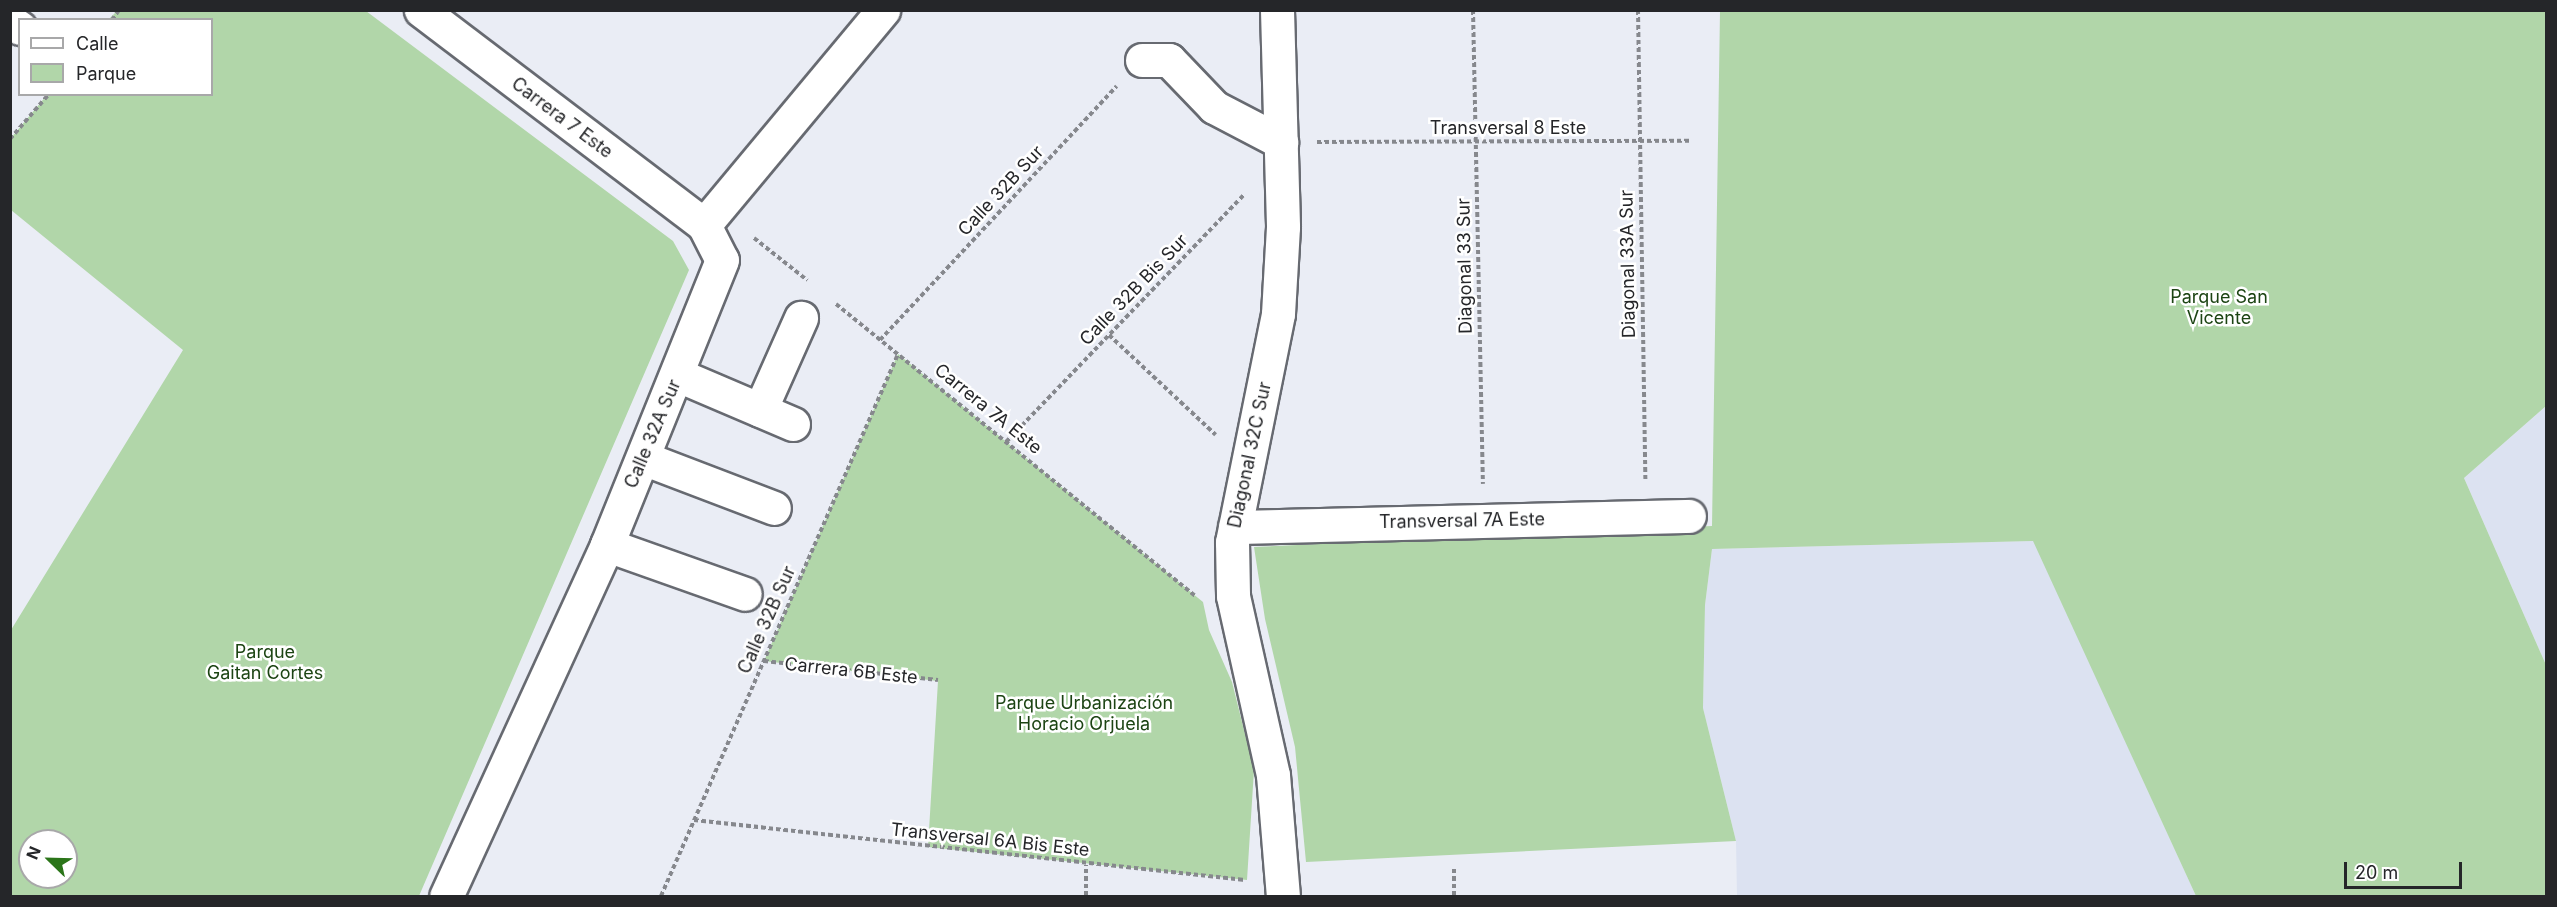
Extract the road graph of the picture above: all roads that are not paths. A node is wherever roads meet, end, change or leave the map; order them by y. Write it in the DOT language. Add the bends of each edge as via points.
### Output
graph roads {
  1 [pos="421,10"];
  2 [pos="883,10"];
  3 [pos="1276,10"];
  4 [pos="1142,60"];
  5 [pos="1281,149"];
  6 [pos="710,216"];
  7 [pos="801,318"];
  8 [pos="678,375"];
  9 [pos="760,410"];
  10 [pos="793,424"];
  11 [pos="643,458"];
  12 [pos="774,508"];
  13 [pos="1689,516"];
  14 [pos="1235,527"];
  15 [pos="607,545"];
  16 [pos="745,594"];
  17 [pos="1283,890"];
  18 [pos="446,897"];
  1 -- 6 [label="street, Carrera 7 Este"];
  2 -- 6 [label="street"];
  3 -- 5 [label="street, Diagonal 32C Sur"];
  4 -- 5 [label="street" via="1169,60 1214,107"];
  5 -- 14 [label="street, Diagonal 32C Sur" via="1278,314"];
  6 -- 8 [label="street, Calle 32A Sur" via="719,248 720,272"];
  7 -- 9 [label="street"];
  8 -- 9 [label="street"];
  8 -- 11 [label="street, Calle 32A Sur"];
  9 -- 10 [label="street"];
  11 -- 12 [label="street"];
  11 -- 15 [label="street, Calle 32A Sur"];
  13 -- 14 [label="street, Transversal 7A Este"];
  14 -- 17 [label="street, Diagonal 32C Sur" via="1233,596 1274,775"];
  15 -- 16 [label="street"];
  15 -- 18 [label="street, Calle 32A Sur"];
}
